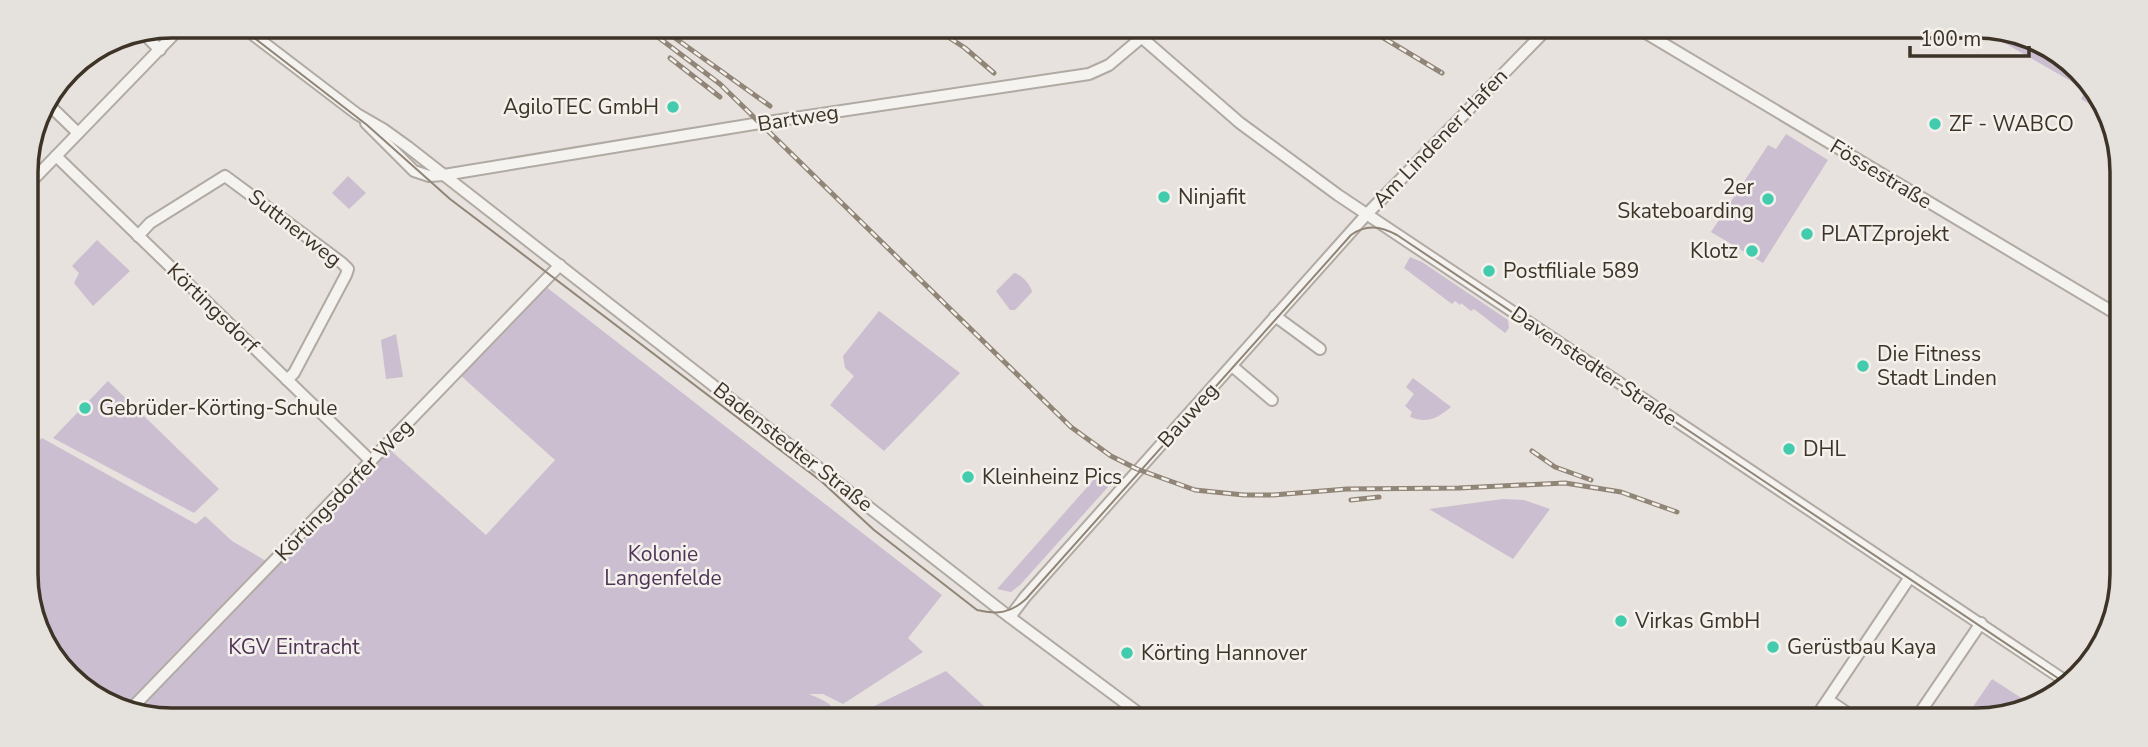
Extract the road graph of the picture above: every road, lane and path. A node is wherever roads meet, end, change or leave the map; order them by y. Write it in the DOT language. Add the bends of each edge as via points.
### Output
graph roads {
  1 [pos="1133,38"];
  2 [pos="1142,38"];
  3 [pos="1538,38"];
  4 [pos="1654,38"];
  5 [pos="170,39"];
  6 [pos="259,39"];
  7 [pos="150,40"];
  8 [pos="160,50"];
  9 [pos="54,110"];
  10 [pos="78,133"];
  11 [pos="56,156"];
  12 [pos="39,174"];
  13 [pos="444,175"];
  14 [pos="1366,215"];
  15 [pos="138,236"];
  16 [pos="561,265"];
  17 [pos="2110,310"];
  18 [pos="1275,316"];
  19 [pos="1320,349"];
  20 [pos="1232,366"];
  21 [pos="287,380"];
  22 [pos="1272,400"];
  23 [pos="371,461"];
  24 [pos="1910,577"];
  25 [pos="1010,617"];
  26 [pos="1980,623"];
  27 [pos="2061,678"];
  28 [pos="1828,700"];
  29 [pos="136,703"];
  30 [pos="1132,708"];
  31 [pos="1822,708"];
  32 [pos="1840,708"];
  33 [pos="1923,708"];
  1 -- 13 [label="street, Bartweg" via="1109,65 1089,74"];
  2 -- 14 [label="street, Davenstedter Straße" via="1240,123"];
  3 -- 14 [label="street, Am Lindener Hafen"];
  4 -- 17 [label="street, Fössestraße"];
  5 -- 8 [label="street"];
  6 -- 13 [label="street, Badenstedter Straße"];
  7 -- 8 [label="street"];
  8 -- 10 [label="street"];
  9 -- 10 [label="street"];
  10 -- 11 [label="street"];
  11 -- 12 [label="street"];
  11 -- 15 [label="street, Körtingsdorf"];
  13 -- 16 [label="street, Badenstedter Straße"];
  14 -- 18 [label="street, Bauweg"];
  14 -- 24 [label="street, Davenstedter Straße"];
  15 -- 21 [label="street, Körtingsdorf"];
  15 -- 21 [label="street, Suttnerweg" via="150,223 225,176 342,263 348,269 346,275"];
  16 -- 23 [label="street, Körtingsdorfer Weg"];
  16 -- 25 [label="street, Badenstedter Straße"];
  18 -- 19 [label="street"];
  18 -- 20 [label="street, Bauweg"];
  20 -- 22 [label="street"];
  20 -- 25 [label="street, Bauweg"];
  21 -- 23 [label="street, Körtingsdorf"];
  23 -- 29 [label="street, Körtingsdorfer Weg"];
  24 -- 26 [label="street, Davenstedter Straße"];
  24 -- 28 [label="street"];
  25 -- 30 [label="street, Badenstedter Straße"];
  26 -- 27 [label="street, Davenstedter Straße"];
  26 -- 33 [label="street"];
  28 -- 31 [label="street"];
  28 -- 32 [label="street"];
}
